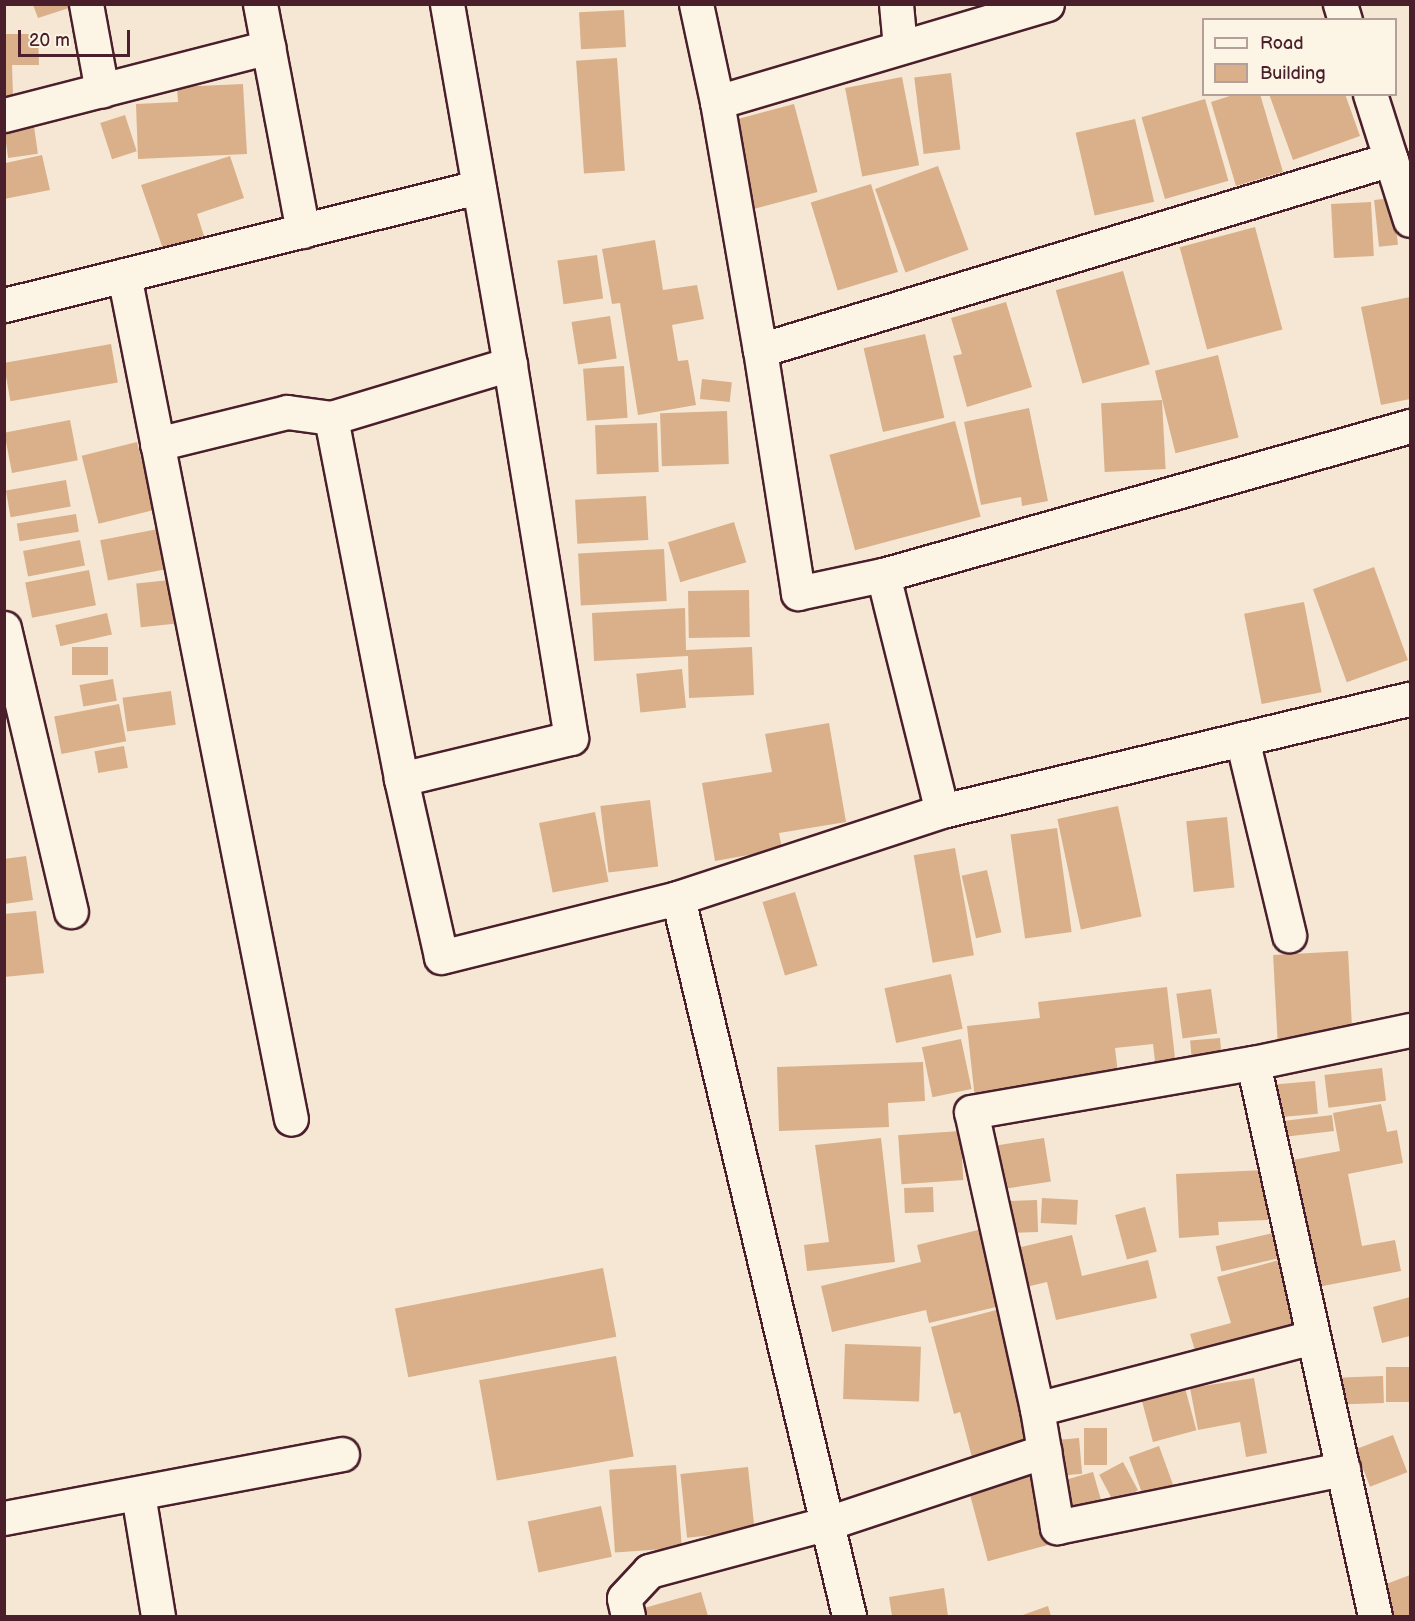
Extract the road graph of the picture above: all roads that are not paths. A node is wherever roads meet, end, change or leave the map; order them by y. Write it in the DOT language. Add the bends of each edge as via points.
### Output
graph roads {
  1 [pos="86,4"];
  2 [pos="260,4"];
  3 [pos="447,4"];
  4 [pos="696,4"];
  5 [pos="896,4"];
  6 [pos="1047,4"];
  7 [pos="268,47"];
  8 [pos="900,47"];
  9 [pos="102,91"];
  10 [pos="1371,96"];
  11 [pos="717,102"];
  12 [pos="4,115"];
  13 [pos="1392,159"];
  14 [pos="479,187"];
  15 [pos="1410,220"];
  16 [pos="303,231"];
  17 [pos="124,275"];
  18 [pos="4,305"];
  19 [pos="760,350"];
  20 [pos="510,364"];
  21 [pos="331,418"];
  22 [pos="1410,426"];
  23 [pos="157,444"];
  24 [pos="883,575"];
  25 [pos="4,628"];
  26 [pos="1410,699"];
  27 [pos="1242,739"];
  28 [pos="401,779"];
  29 [pos="942,811"];
  30 [pos="678,898"];
  31 [pos="71,911"];
  32 [pos="1289,935"];
  33 [pos="1410,1030"];
  34 [pos="1253,1063"];
  35 [pos="291,1119"];
  36 [pos="1313,1337"];
  37 [pos="1036,1409"];
  38 [pos="1044,1451"];
  39 [pos="342,1454"];
  40 [pos="1343,1469"];
  41 [pos="138,1494"];
  42 [pos="4,1518"];
  43 [pos="828,1523"];
  44 [pos="158,1617"];
  45 [pos="628,1617"];
  46 [pos="849,1617"];
  47 [pos="1375,1617"];
  1 -- 9 [label="street"];
  2 -- 7 [label="street"];
  3 -- 14 [label="street"];
  4 -- 11 [label="street"];
  5 -- 8 [label="street"];
  6 -- 8 [label="street"];
  7 -- 9 [label="street"];
  7 -- 16 [label="street"];
  8 -- 11 [label="street"];
  9 -- 12 [label="street"];
  10 -- 13 [label="street"];
  11 -- 19 [label="street"];
  13 -- 15 [label="street"];
  13 -- 19 [label="street"];
  14 -- 16 [label="street"];
  14 -- 20 [label="street"];
  16 -- 17 [label="street"];
  17 -- 18 [label="street"];
  17 -- 23 [label="street"];
  19 -- 24 [label="street" via="798,593"];
  20 -- 21 [label="street"];
  20 -- 28 [label="street" via="571,738"];
  21 -- 23 [label="street" via="287,412"];
  21 -- 28 [label="street"];
  22 -- 24 [label="street"];
  23 -- 35 [label="street"];
  24 -- 29 [label="street"];
  25 -- 31 [label="street"];
  26 -- 27 [label="street"];
  27 -- 29 [label="street"];
  27 -- 32 [label="street"];
  28 -- 30 [label="street" via="441,957"];
  29 -- 30 [label="street"];
  30 -- 43 [label="street"];
  33 -- 34 [label="street"];
  34 -- 36 [label="street"];
  34 -- 37 [label="street" via="971,1112"];
  36 -- 37 [label="street"];
  36 -- 40 [label="street"];
  37 -- 38 [label="street"];
  38 -- 40 [label="street" via="1057,1527"];
  38 -- 43 [label="street"];
  39 -- 41 [label="street"];
  40 -- 47 [label="street"];
  41 -- 42 [label="street"];
  41 -- 44 [label="street"];
  43 -- 45 [label="street" via="649,1571 624,1598"];
  43 -- 46 [label="street"];
}
